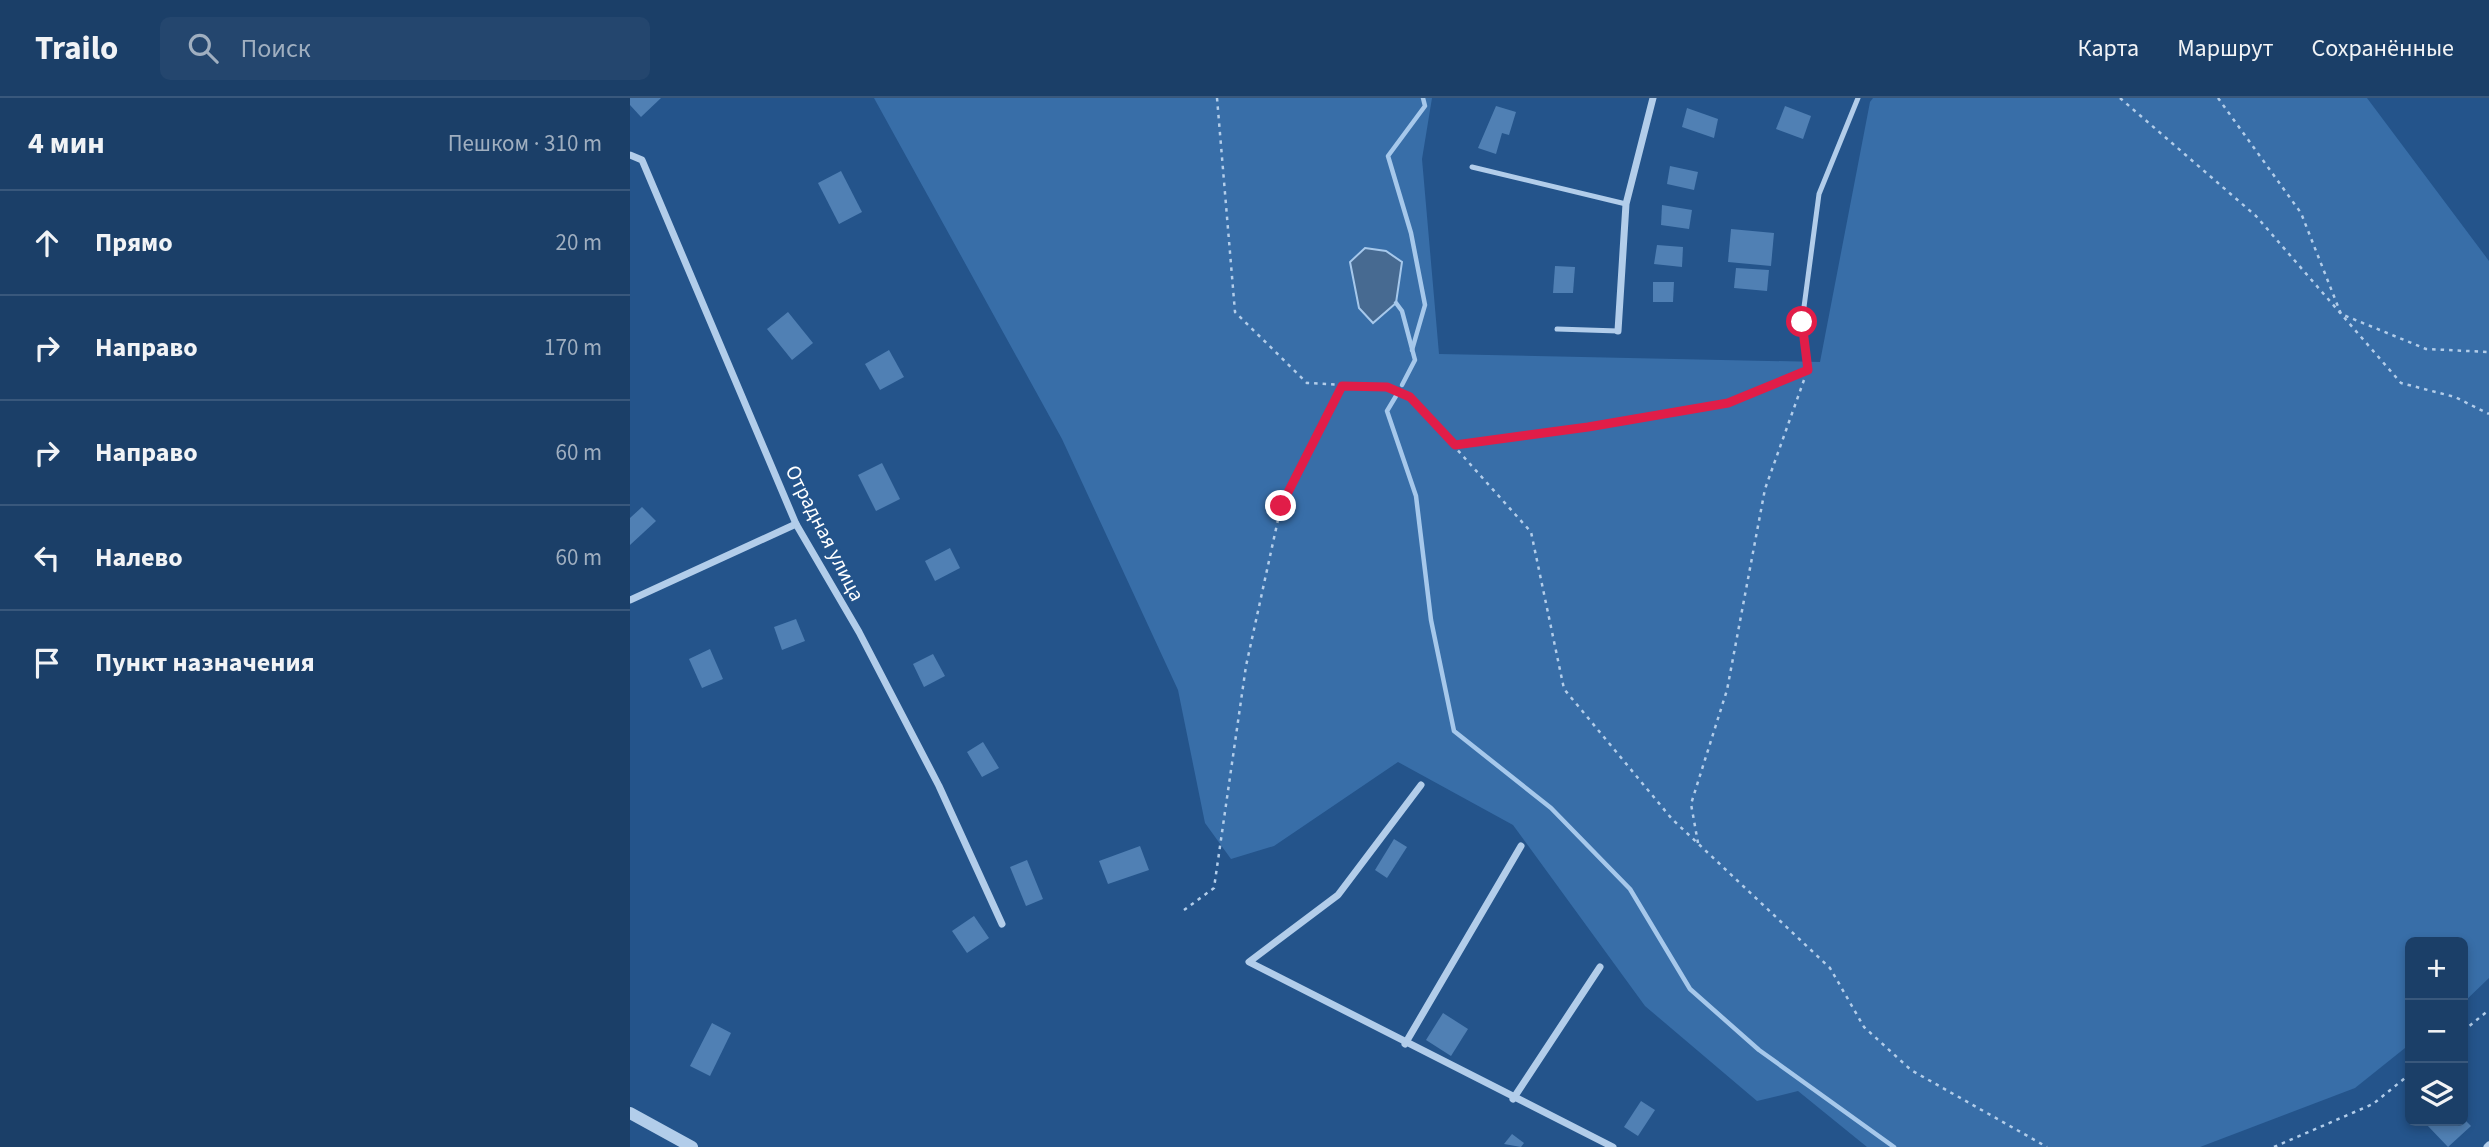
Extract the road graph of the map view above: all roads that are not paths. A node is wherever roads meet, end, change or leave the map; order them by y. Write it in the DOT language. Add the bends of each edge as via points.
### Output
graph roads {
  1 [pos="1653,98"];
  2 [pos="1858,98"];
  3 [pos="630,155"];
  4 [pos="1472,167"];
  5 [pos="1626,204"];
  6 [pos="1557,329"];
  7 [pos="1618,331"];
  8 [pos="1808,370"];
  9 [pos="796,524"];
  10 [pos="630,600"];
  11 [pos="1420,785"];
  12 [pos="1521,846"];
  13 [pos="1002,924"];
  14 [pos="1600,967"];
  15 [pos="1405,1044"];
  16 [pos="1513,1099"];
  17 [pos="630,1113"];
  18 [pos="692,1147"];
  19 [pos="1614,1147"];
  1 -- 5 [label="street"];
  2 -- 8 [label="lane" via="1819,194 1802,322"];
  3 -- 9 [label="street, Отрадная улица" via="642,160"];
  4 -- 5 [label="lane"];
  5 -- 7 [label="street"];
  6 -- 7 [label="lane"];
  9 -- 10 [label="street"];
  9 -- 13 [label="street, Отрадная улица" via="859,632 939,786"];
  11 -- 15 [label="street" via="1338,895 1249,962"];
  12 -- 15 [label="street"];
  14 -- 16 [label="street"];
  15 -- 16 [label="street"];
  16 -- 19 [label="street"];
  17 -- 18 [label="street"];
}
